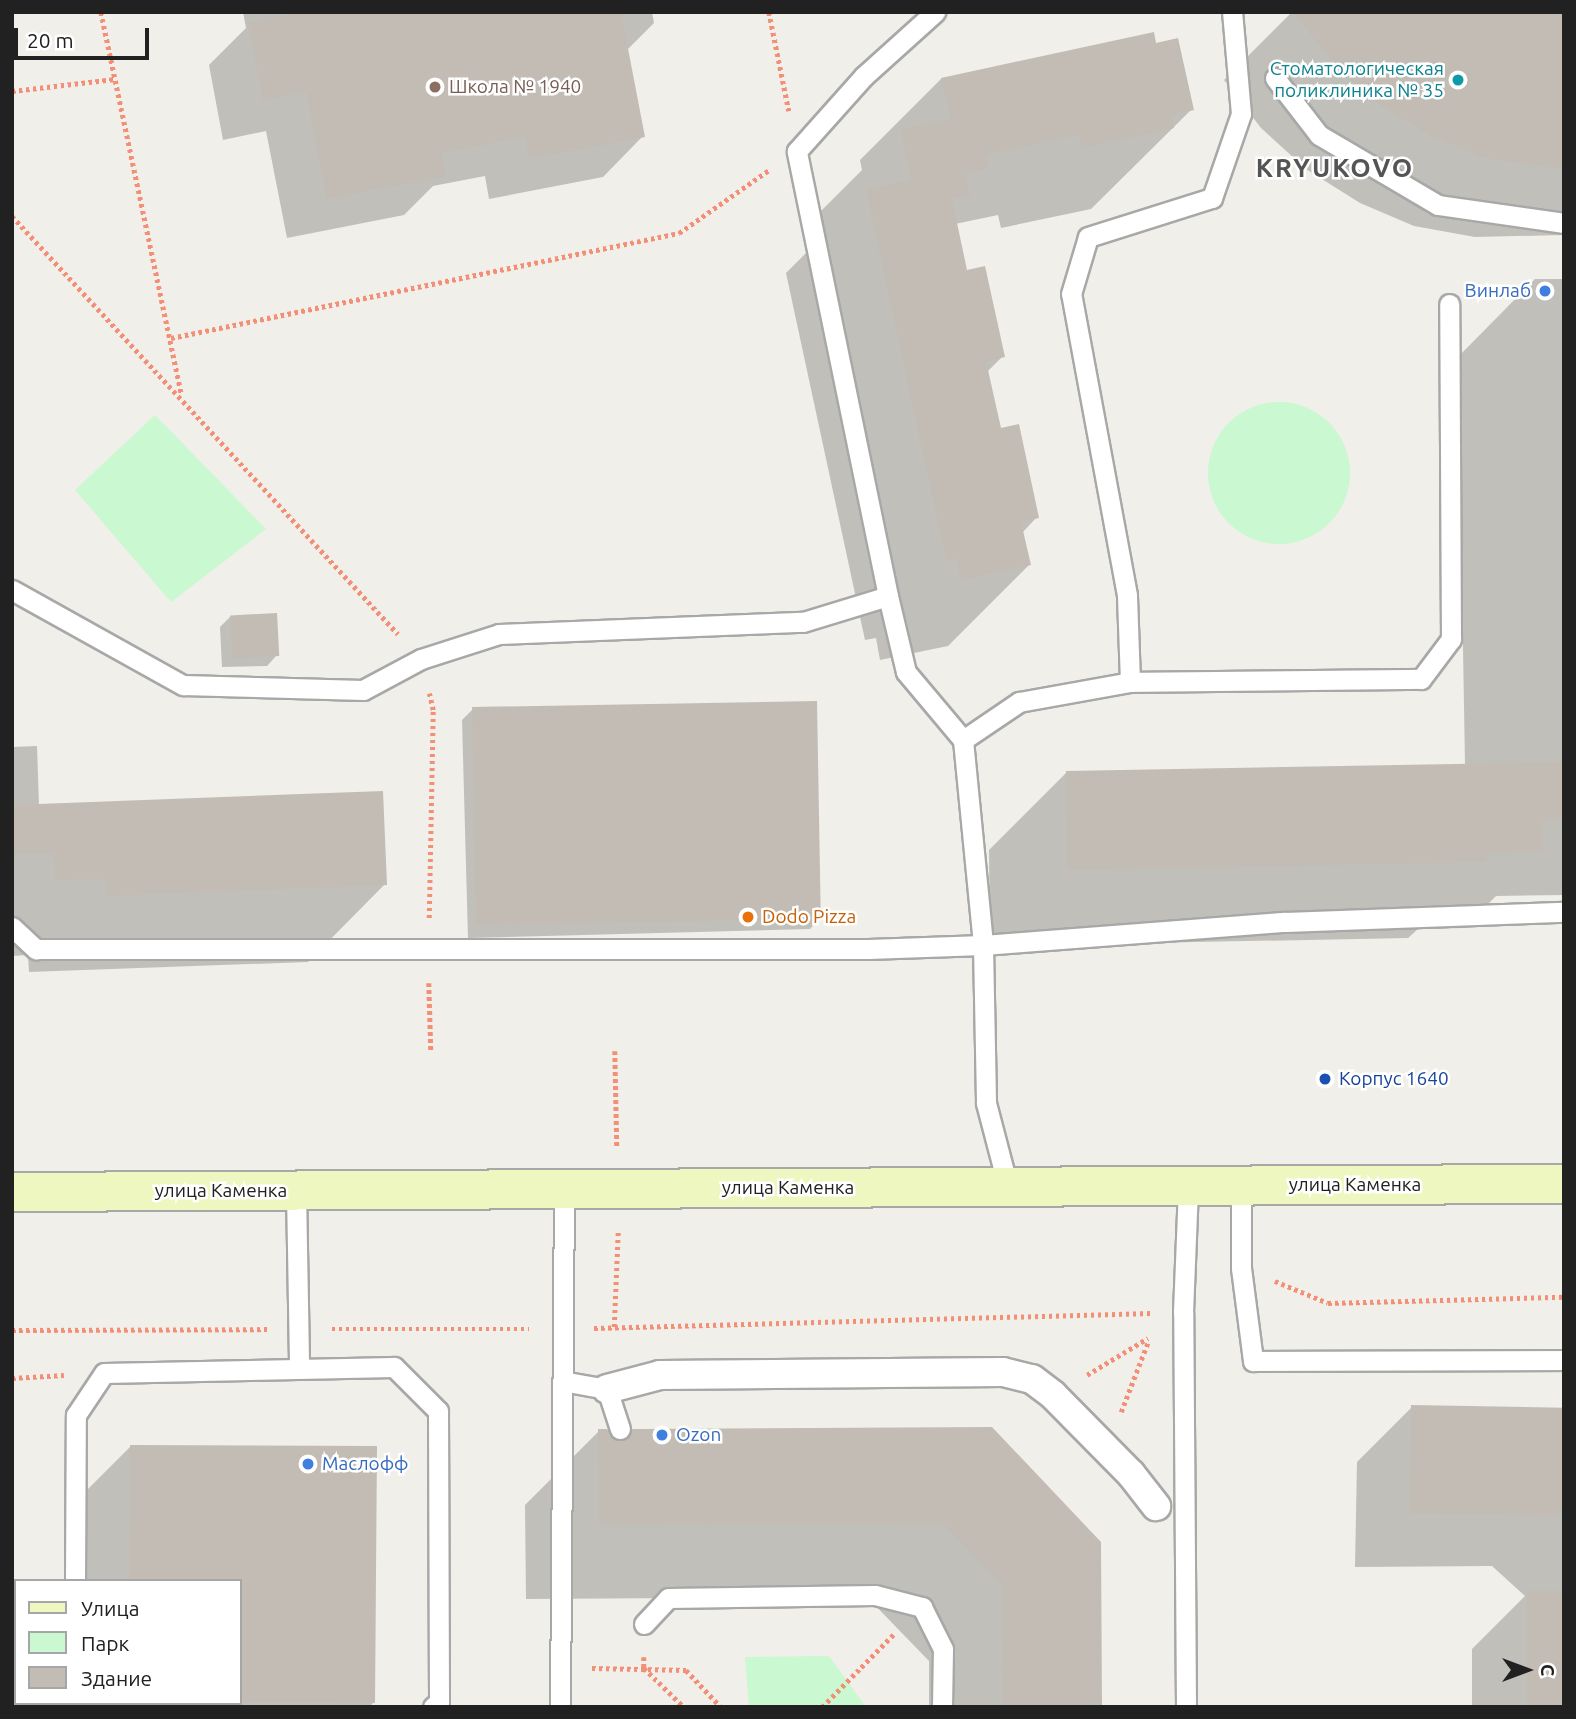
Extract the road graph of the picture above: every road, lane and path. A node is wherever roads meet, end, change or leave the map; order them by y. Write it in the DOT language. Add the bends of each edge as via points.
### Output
graph roads {
  1 [pos="100,12"];
  2 [pos="769,12"];
  3 [pos="935,12"];
  4 [pos="1232,12"];
  5 [pos="1275,78"];
  6 [pos="115,79"];
  7 [pos="12,91"];
  8 [pos="797,151"];
  9 [pos="12,216"];
  10 [pos="1564,223"];
  11 [pos="1449,304"];
  12 [pos="170,338"];
  13 [pos="183,397"];
  14 [pos="12,590"];
  15 [pos="888,596"];
  16 [pos="421,659"];
  17 [pos="1130,682"];
  18 [pos="963,740"];
  19 [pos="1564,912"];
  20 [pos="12,927"];
  21 [pos="984,945"];
  22 [pos="428,949"];
  23 [pos="431,1052"];
  24 [pos="1564,1184"];
  25 [pos="1241,1185"];
  26 [pos="1188,1186"];
  27 [pos="1007,1187"];
  28 [pos="564,1189"];
  29 [pos="296,1190"];
  30 [pos="12,1192"];
  31 [pos="1241,1268"];
  32 [pos="1564,1297"];
  33 [pos="1183,1312"];
  34 [pos="1149,1338"];
  35 [pos="1564,1360"];
  36 [pos="299,1368"];
  37 [pos="562,1381"];
  38 [pos="607,1389"];
  39 [pos="1053,1395"];
  40 [pos="620,1429"];
  41 [pos="1106,1450"];
  42 [pos="1156,1506"];
  43 [pos="75,1579"];
  44 [pos="922,1606"];
  45 [pos="644,1624"];
  46 [pos="560,1668"];
  47 [pos="644,1668"];
  48 [pos="683,1706"];
  49 [pos="433,1707"];
  50 [pos="560,1707"];
  51 [pos="721,1707"];
  52 [pos="822,1707"];
  53 [pos="942,1707"];
  54 [pos="1186,1707"];
  1 -- 6 [label="path"];
  2 -- 8 [label="path"];
  3 -- 8 [label="lane" via="864,76"];
  4 -- 17 [label="lane" via="1241,114 1212,198 1088,237 1071,294 1127,595"];
  5 -- 10 [label="lane" via="1320,135 1438,205"];
  6 -- 7 [label="path"];
  6 -- 12 [label="path"];
  8 -- 12 [label="path" via="679,233"];
  8 -- 15 [label="lane"];
  9 -- 13 [label="path"];
  11 -- 17 [label="lane" via="1451,639 1421,679"];
  12 -- 13 [label="path"];
  13 -- 16 [label="path"];
  14 -- 16 [label="lane" via="183,685 363,690"];
  15 -- 16 [label="lane" via="803,622 499,634"];
  15 -- 18 [label="lane" via="906,673"];
  16 -- 22 [label="path" via="433,710"];
  17 -- 18 [label="lane" via="1019,702"];
  18 -- 21 [label="lane"];
  19 -- 21 [label="lane" via="1285,922"];
  20 -- 22 [label="lane" via="36,949"];
  21 -- 22 [label="lane"];
  21 -- 27 [label="lane" via="986,1103"];
  22 -- 23 [label="path"];
  24 -- 25 [label="main road, улица Каменка"];
  25 -- 26 [label="main road, улица Каменка"];
  25 -- 31 [label="lane"];
  26 -- 27 [label="main road, улица Каменка"];
  26 -- 33 [label="lane"];
  27 -- 28 [label="main road, улица Каменка"];
  28 -- 29 [label="main road, улица Каменка"];
  28 -- 37 [label="lane"];
  29 -- 30 [label="main road, улица Каменка"];
  29 -- 36 [label="lane"];
  31 -- 32 [label="path" via="1328,1303"];
  31 -- 35 [label="lane" via="1253,1362"];
  33 -- 34 [label="path"];
  33 -- 54 [label="lane"];
  34 -- 39 [label="path"];
  34 -- 41 [label="path"];
  36 -- 43 [label="lane" via="104,1373 76,1415"];
  36 -- 49 [label="lane" via="394,1367 438,1410 439,1702"];
  37 -- 38 [label="lane"];
  37 -- 46 [label="lane"];
  38 -- 39 [label="street" via="660,1375 1003,1372 1032,1379"];
  38 -- 40 [label="lane"];
  39 -- 41 [label="street"];
  41 -- 42 [label="street"];
  44 -- 45 [label="lane" via="875,1595 668,1598"];
  44 -- 52 [label="path"];
  44 -- 53 [label="lane" via="943,1649"];
  46 -- 47 [label="path"];
  46 -- 50 [label="lane"];
  47 -- 48 [label="path"];
  47 -- 51 [label="path" via="686,1670"];
}
